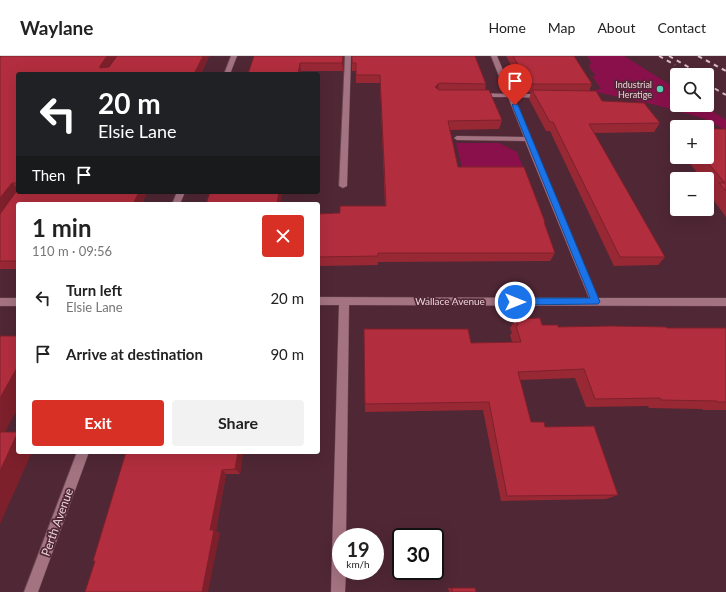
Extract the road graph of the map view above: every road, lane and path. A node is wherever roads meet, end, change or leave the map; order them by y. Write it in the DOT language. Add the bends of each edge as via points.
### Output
graph roads {
  1 [pos="234,56"];
  2 [pos="348,56"];
  3 [pos="494,56"];
  4 [pos="228,72"];
  5 [pos="474,95"];
  6 [pos="511,95"];
  7 [pos="549,96"];
  8 [pos="456,138"];
  9 [pos="529,139"];
  10 [pos="343,186"];
  11 [pos="320,301"];
  12 [pos="344,301"];
  13 [pos="0,302"];
  14 [pos="16,302"];
  15 [pos="595,302"];
  16 [pos="726,302"];
  17 [pos="81,454"];
  18 [pos="31,592"];
  19 [pos="338,592"];
  1 -- 4 [label="street"];
  2 -- 10 [label="street"];
  3 -- 6 [label="street"];
  5 -- 6 [label="street"];
  6 -- 7 [label="street"];
  6 -- 9 [label="street"];
  8 -- 9 [label="street"];
  9 -- 15 [label="street"];
  11 -- 12 [label="street, Wallace Avenue"];
  12 -- 15 [label="street, Wallace Avenue"];
  12 -- 19 [label="street"];
  13 -- 14 [label="street"];
  15 -- 16 [label="street, Wallace Avenue"];
  17 -- 18 [label="street, Perth Avenue"];
}
